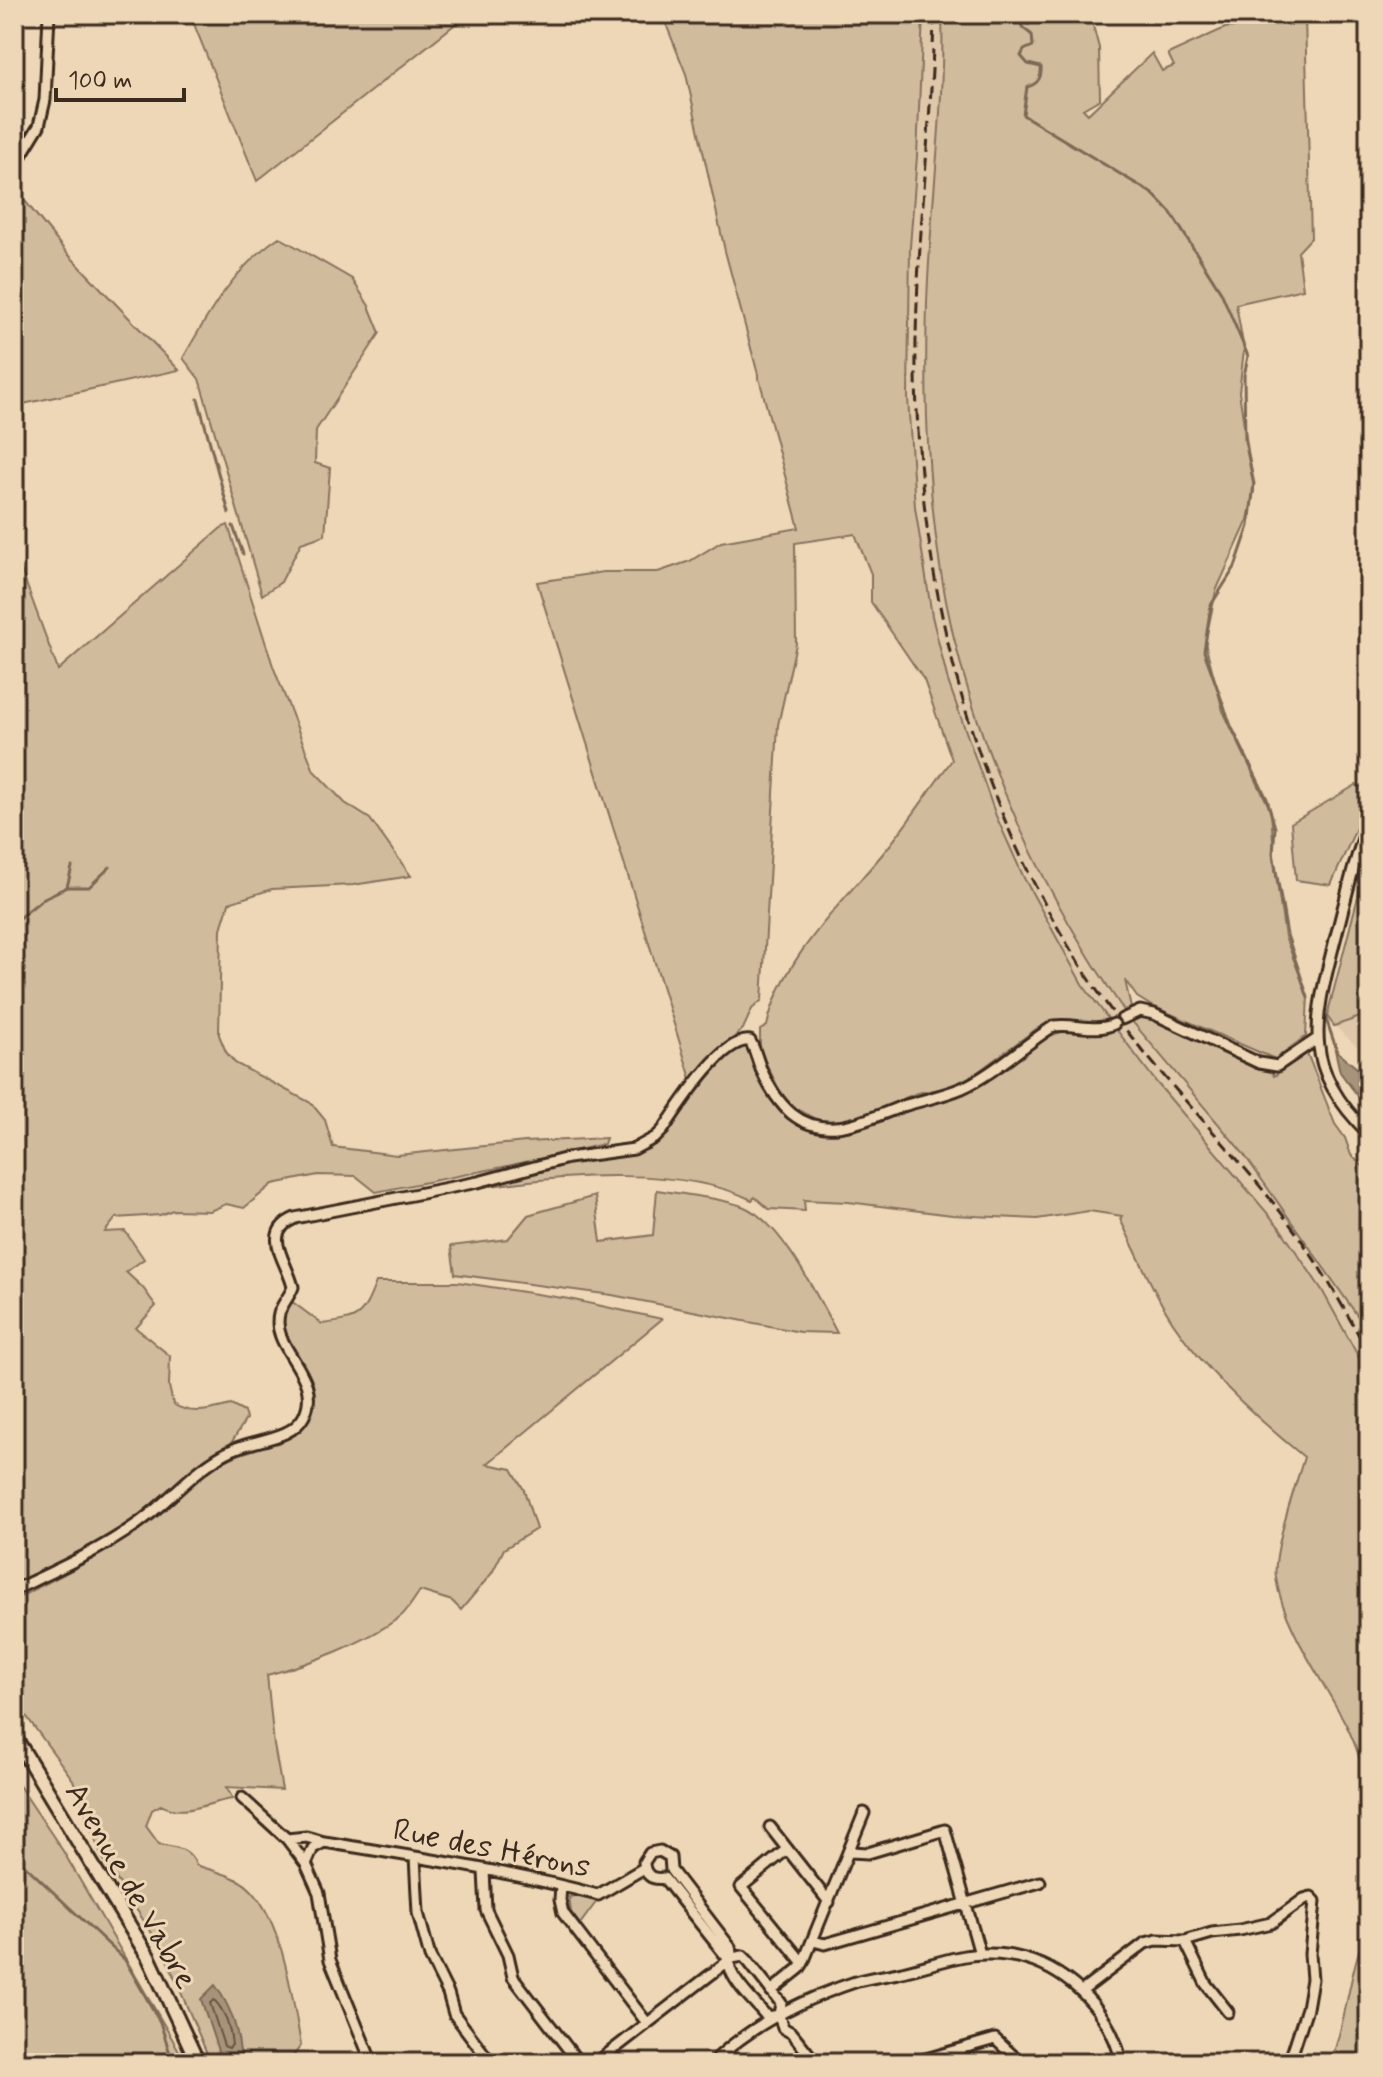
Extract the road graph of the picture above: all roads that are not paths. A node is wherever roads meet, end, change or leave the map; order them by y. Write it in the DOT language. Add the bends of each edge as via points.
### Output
graph roads {
  1 [pos="49,14"];
  2 [pos="17,155"];
  3 [pos="14,214"];
  4 [pos="1369,823"];
  5 [pos="1317,1039"];
  6 [pos="1369,1134"];
  7 [pos="14,1590"];
  8 [pos="14,1736"];
  9 [pos="242,1798"];
  10 [pos="864,1813"];
  11 [pos="770,1827"];
  12 [pos="287,1839"];
  13 [pos="324,1842"];
  14 [pos="787,1849"];
  15 [pos="851,1852"];
  16 [pos="415,1857"];
  17 [pos="306,1864"];
  18 [pos="644,1868"];
  19 [pos="484,1871"];
  20 [pos="1040,1882"];
  21 [pos="561,1886"];
  22 [pos="829,1902"];
  23 [pos="967,1903"];
  24 [pos="813,1941"];
  25 [pos="1185,1941"];
  26 [pos="980,1954"];
  27 [pos="732,1958"];
  28 [pos="803,1963"];
  29 [pos="771,1991"];
  30 [pos="1082,1991"];
  31 [pos="1228,2012"];
  32 [pos="779,2015"];
  33 [pos="647,2023"];
  34 [pos="198,2063"];
  35 [pos="372,2063"];
  36 [pos="491,2063"];
  37 [pos="579,2063"];
  38 [pos="596,2063"];
  39 [pos="712,2063"];
  40 [pos="816,2063"];
  41 [pos="912,2063"];
  42 [pos="1021,2063"];
  43 [pos="1122,2063"];
  44 [pos="1289,2063"];
  1 -- 2 [label="street" via="45,100 39,126"];
  2 -- 3 [label="street"];
  4 -- 5 [label="street" via="1321,995"];
  5 -- 6 [label="street" via="1330,1086"];
  5 -- 7 [label="street" via="1277,1066 1140,1011 1104,1029 1054,1026 964,1088 833,1128 812,1125 780,1103 753,1046 744,1039 721,1055 656,1137 634,1149 568,1158 283,1223 277,1231 278,1248 293,1287 279,1315 280,1334 307,1383 304,1417 286,1433 234,1449 205,1466 140,1522 95,1551"];
  8 -- 34 [label="main road, Avenue de Vabre" via="149,1958"];
  9 -- 12 [label="street"];
  10 -- 15 [label="street"];
  11 -- 14 [label="street"];
  12 -- 13 [label="street, Rue des Hérons"];
  12 -- 17 [label="street"];
  13 -- 16 [label="street, Rue des Hérons"];
  13 -- 17 [label="street" via="313,1848"];
  14 -- 22 [label="street"];
  14 -- 28 [label="street" via="741,1887"];
  15 -- 22 [label="street"];
  15 -- 23 [label="street" via="868,1853 945,1830"];
  16 -- 19 [label="street, Rue des Hérons"];
  16 -- 36 [label="street" via="418,1913 430,1957 454,2014"];
  17 -- 35 [label="street" via="319,1893 330,1960"];
  18 -- 21 [label="street, Rue des Hérons" via="598,1895"];
  18 -- 27 [label="street" via="652,1878 664,1878"];
  18 -- 27 [label="street, Rue des Hérons" via="650,1853 670,1857 671,1870 730,1947"];
  19 -- 21 [label="street, Rue des Hérons"];
  19 -- 37 [label="street" via="486,1910 513,1977"];
  20 -- 23 [label="street"];
  21 -- 33 [label="street" via="563,1913"];
  22 -- 24 [label="street"];
  23 -- 24 [label="street" via="825,1944"];
  23 -- 26 [label="street"];
  24 -- 28 [label="street"];
  25 -- 30 [label="street" via="1145,1943"];
  25 -- 31 [label="street" via="1206,1984"];
  25 -- 44 [label="street" via="1271,1923 1304,1899 1315,1901 1312,1979"];
  26 -- 30 [label="street" via="1037,1963"];
  26 -- 32 [label="street" via="858,1981"];
  27 -- 29 [label="street" via="743,1956"];
  27 -- 32 [label="street" via="730,1969 767,2017"];
  27 -- 33 [label="street"];
  28 -- 29 [label="street"];
  29 -- 32 [label="street" via="781,2003"];
  30 -- 43 [label="street" via="1102,2014"];
  32 -- 39 [label="street"];
  32 -- 40 [label="street"];
  33 -- 38 [label="street"];
  41 -- 42 [label="street" via="995,2039"];
}
